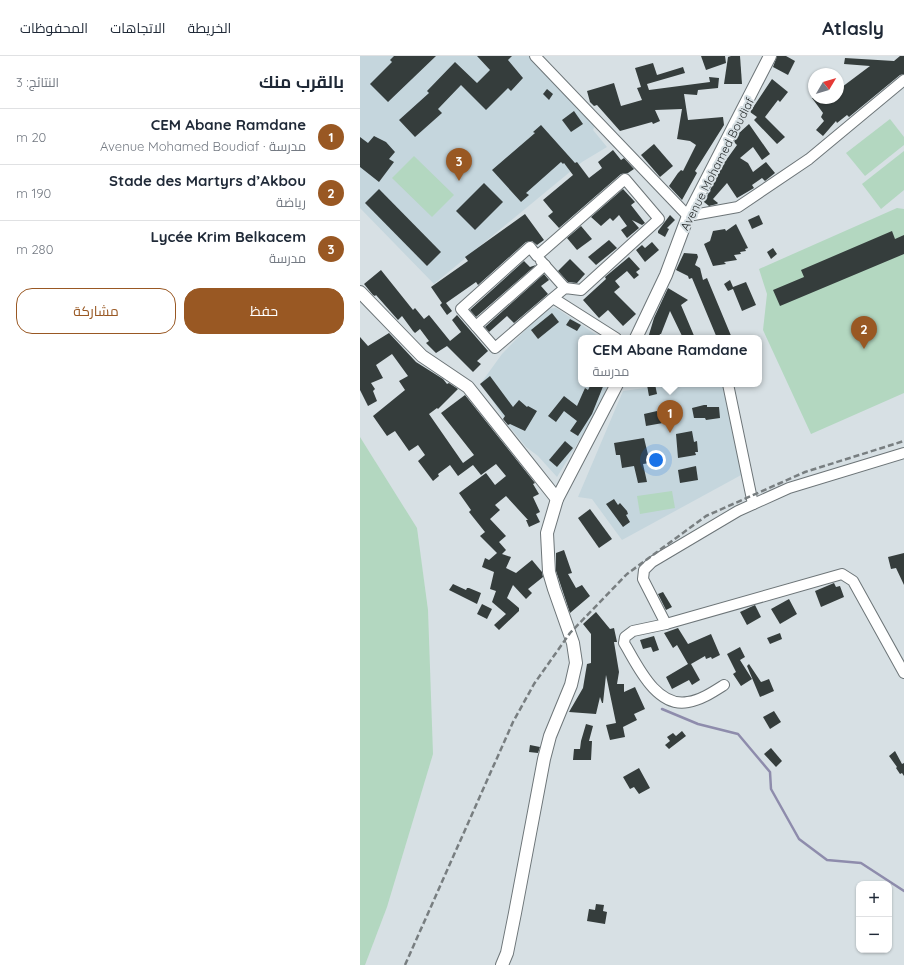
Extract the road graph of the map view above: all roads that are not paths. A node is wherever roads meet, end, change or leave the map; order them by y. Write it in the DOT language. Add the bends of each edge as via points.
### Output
graph roads {
  1 [pos="535,56"];
  2 [pos="770,56"];
  3 [pos="904,80"];
  4 [pos="688,216"];
  5 [pos="537,256"];
  6 [pos="545,265"];
  7 [pos="565,288"];
  8 [pos="360,292"];
  9 [pos="553,298"];
  10 [pos="476,326"];
  11 [pos="611,335"];
  12 [pos="637,335"];
  13 [pos="615,387"];
  14 [pos="729,387"];
  15 [pos="904,453"];
  16 [pos="557,499"];
  17 [pos="753,504"];
  18 [pos="666,624"];
  19 [pos="904,673"];
  20 [pos="724,685"];
  21 [pos="502,965"];
  1 -- 4 [label="street"];
  2 -- 4 [label="street, Avenue Mohamed Boudiaf"];
  3 -- 4 [label="street" via="809,159 738,207"];
  4 -- 12 [label="street, Avenue Mohamed Boudiaf" via="666,275"];
  5 -- 6 [label="street"];
  5 -- 7 [label="street" via="625,179 659,219 581,290"];
  5 -- 10 [label="street" via="530,247 461,309"];
  6 -- 7 [label="street"];
  6 -- 10 [label="street"];
  7 -- 9 [label="street"];
  8 -- 16 [label="street" via="422,356 468,388"];
  9 -- 10 [label="street" via="495,348"];
  9 -- 11 [label="street"];
  13 -- 16 [label="street"];
  14 -- 17 [label="street"];
  15 -- 17 [label="street" via="789,488"];
  16 -- 21 [label="street" via="547,533 548,565 573,643 576,663 571,686 545,753 507,953"];
  17 -- 18 [label="street" via="670,550 646,568 643,578"];
  18 -- 19 [label="street" via="842,574 853,581"];
  18 -- 20 [label="street" via="633,631 625,637 624,642 642,673 656,690 672,701 687,703"];
}
